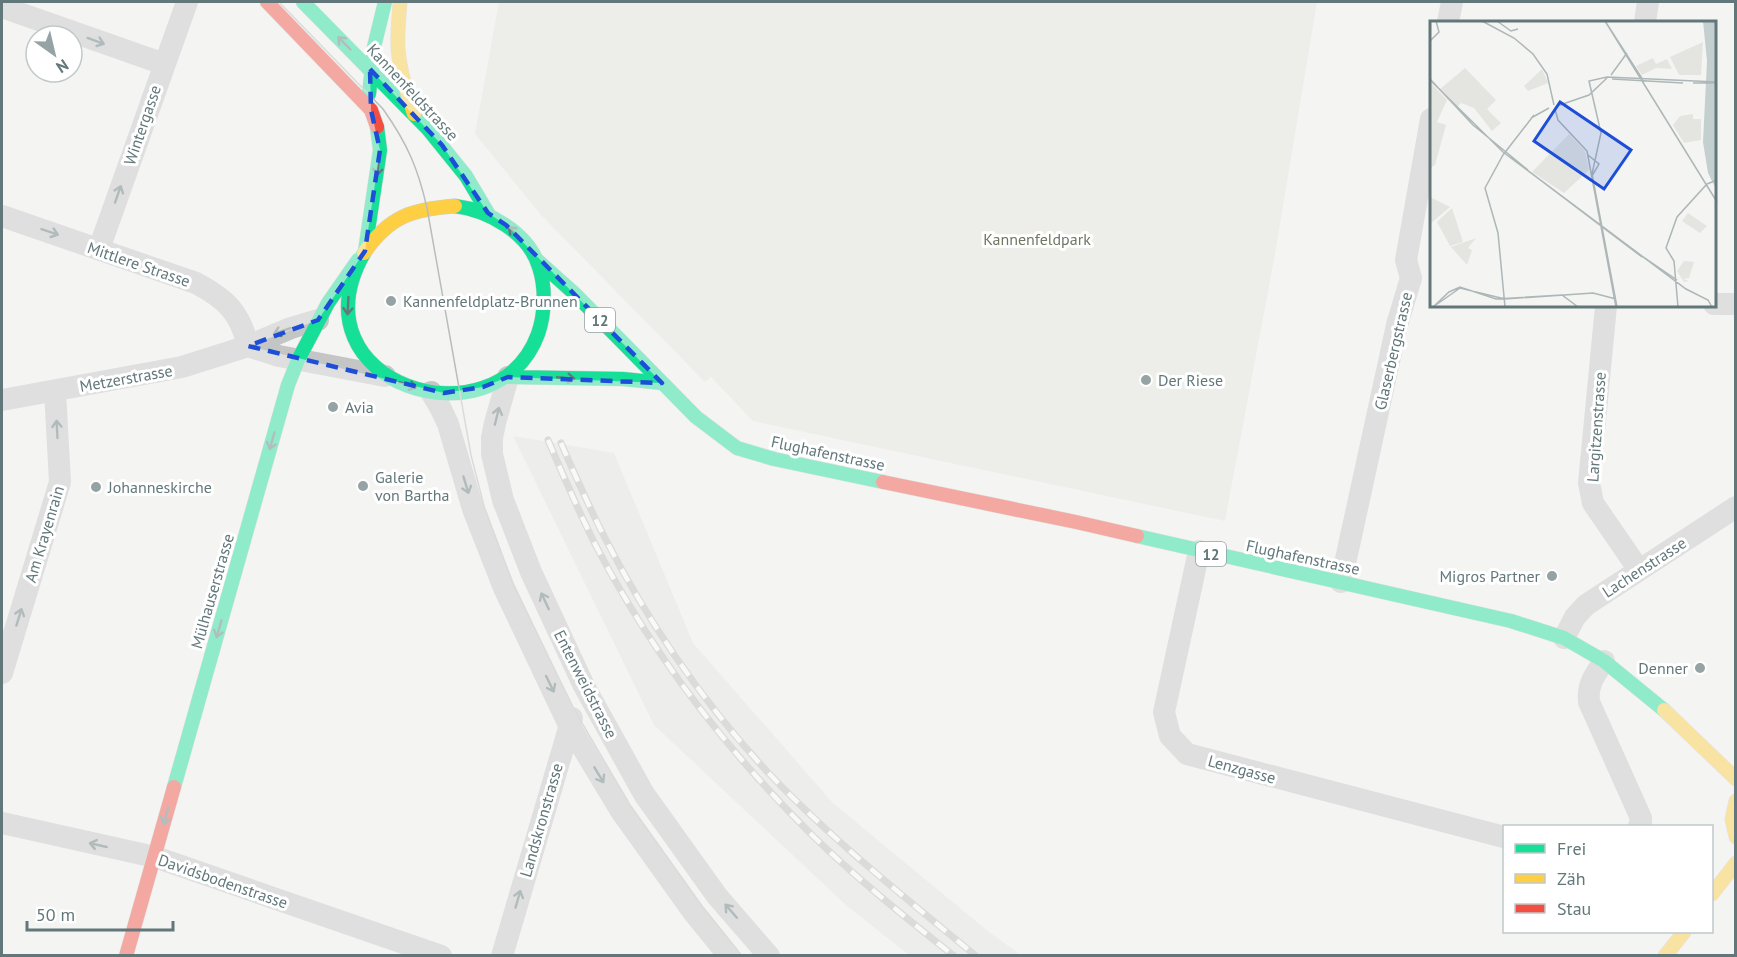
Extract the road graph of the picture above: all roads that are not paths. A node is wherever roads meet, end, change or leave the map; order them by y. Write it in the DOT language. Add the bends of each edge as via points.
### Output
graph roads {
  1 [pos="187,2"];
  2 [pos="267,2"];
  3 [pos="303,2"];
  4 [pos="385,2"];
  5 [pos="400,2"];
  6 [pos="1452,2"];
  7 [pos="1648,2"];
  8 [pos="2,7"];
  9 [pos="1448,21"];
  10 [pos="1645,21"];
  11 [pos="164,64"];
  12 [pos="370,69"];
  13 [pos="370,110"];
  14 [pos="414,114"];
  15 [pos="1430,125"];
  16 [pos="488,213"];
  17 [pos="2,216"];
  18 [pos="99,249"];
  19 [pos="365,251"];
  20 [pos="536,259"];
  21 [pos="1421,280"];
  22 [pos="1716,304"];
  23 [pos="1736,304"];
  24 [pos="1606,308"];
  25 [pos="318,320"];
  26 [pos="248,346"];
  27 [pos="298,360"];
  28 [pos="385,376"];
  29 [pos="508,377"];
  30 [pos="662,382"];
  31 [pos="55,391"];
  32 [pos="431,392"];
  33 [pos="2,400"];
  34 [pos="1736,507"];
  35 [pos="1199,551"];
  36 [pos="1639,570"];
  37 [pos="1341,582"];
  38 [pos="1564,638"];
  39 [pos="1604,661"];
  40 [pos="2,673"];
  41 [pos="584,686"];
  42 [pos="569,725"];
  43 [pos="1736,779"];
  44 [pos="1736,801"];
  45 [pos="2,823"];
  46 [pos="1640,825"];
  47 [pos="1503,837"];
  48 [pos="1736,837"];
  49 [pos="155,857"];
  50 [pos="1736,863"];
  51 [pos="1713,893"];
  52 [pos="1683,933"];
  53 [pos="126,956"];
  54 [pos="441,956"];
  55 [pos="502,956"];
  56 [pos="729,956"];
  57 [pos="769,956"];
  58 [pos="1665,956"];
  1 -- 11 [label="street, Wintergasse"];
  2 -- 13 [label="main road"];
  12 -- 3 [label="main road, Kannenfeldstrasse, one-way"];
  4 -- 12 [label="main road"];
  5 -- 14 [label="main road" via="400,66"];
  6 -- 9 [label="street"];
  7 -- 10 [label="street"];
  8 -- 11 [label="street, one-way"];
  18 -- 11 [label="street, Wintergasse, one-way"];
  12 -- 13 [label="main road"];
  12 -- 14 [label="main road, Kannenfeldstrasse"];
  13 -- 19 [label="main road, one-way" via="380,135 380,150"];
  14 -- 16 [label="main road, Kannenfeldstrasse" via="466,176"];
  15 -- 21 [label="street, Glaserbergstrasse" via="1406,260"];
  16 -- 19 [label="main road" via="455,206 416,210 386,226"];
  20 -- 16 [label="main road, one-way" via="512,231"];
  17 -- 18 [label="street, Mittlere Strasse, one-way"];
  18 -- 26 [label="street, Mittlere Strasse" via="196,283 216,294 239,320"];
  19 -- 25 [label="main road, Mülhauserstrasse"];
  19 -- 28 [label="main road, one-way" via="349,289 348,319 360,350"];
  20 -- 29 [label="main road" via="544,296 540,330 528,355"];
  20 -- 30 [label="main road, Flughafenstrasse / 12"];
  21 -- 37 [label="street, Glaserbergstrasse" via="1397,325"];
  22 -- 23 [label="street"];
  24 -- 36 [label="street, Largitzenstrasse" via="1589,483 1593,503"];
  25 -- 26 [label="street, Metzerstrasse, one-way"];
  25 -- 27 [label="main road, Mülhauserstrasse"];
  26 -- 27 [label="street"];
  26 -- 31 [label="street, Metzerstrasse" via="182,368"];
  27 -- 28 [label="street"];
  27 -- 49 [label="main road, Mülhauserstrasse, one-way"];
  28 -- 32 [label="main road, one-way"];
  29 -- 30 [label="main road, one-way"];
  29 -- 32 [label="main road" via="466,392"];
  41 -- 29 [label="street, Entenweidstrasse, one-way" via="531,572 503,500 492,438"];
  30 -- 35 [label="main road, Flughafenstrasse / 12" via="696,417 737,448"];
  31 -- 33 [label="street, Metzerstrasse"];
  40 -- 31 [label="street, Am Krayenrain, one-way" via="60,482"];
  32 -- 42 [label="street, Entenweidstrasse, one-way" via="448,424 473,509 504,588"];
  34 -- 36 [label="street, Lachenstrasse"];
  35 -- 37 [label="main road, Flughafenstrasse / 12"];
  35 -- 47 [label="street, Lenzgasse" via="1164,711 1170,736 1187,754"];
  36 -- 38 [label="street, Lachenstrasse" via="1586,605"];
  37 -- 38 [label="main road, Flughafenstrasse / 12" via="1511,621"];
  38 -- 39 [label="main road, Flughafenstrasse / 12"];
  39 -- 43 [label="main road, Flughafenstrasse / 12" via="1680,724"];
  39 -- 46 [label="street" via="1591,681 1589,702 1641,818"];
  41 -- 42 [label="street, Landskronstrasse"];
  57 -- 41 [label="street, Entenweidstrasse, one-way" via="717,896 644,794"];
  55 -- 42 [label="street, Landskronstrasse, one-way"];
  42 -- 56 [label="street, Entenweidstrasse, one-way" via="621,811"];
  44 -- 48 [label="main road" via="1731,813"];
  49 -- 45 [label="street, Davidsbodenstrasse, one-way"];
  49 -- 53 [label="main road, Mülhauserstrasse"];
  49 -- 54 [label="street, Davidsbodenstrasse"];
  50 -- 51 [label="main road"];
  52 -- 58 [label="main road"];
}
